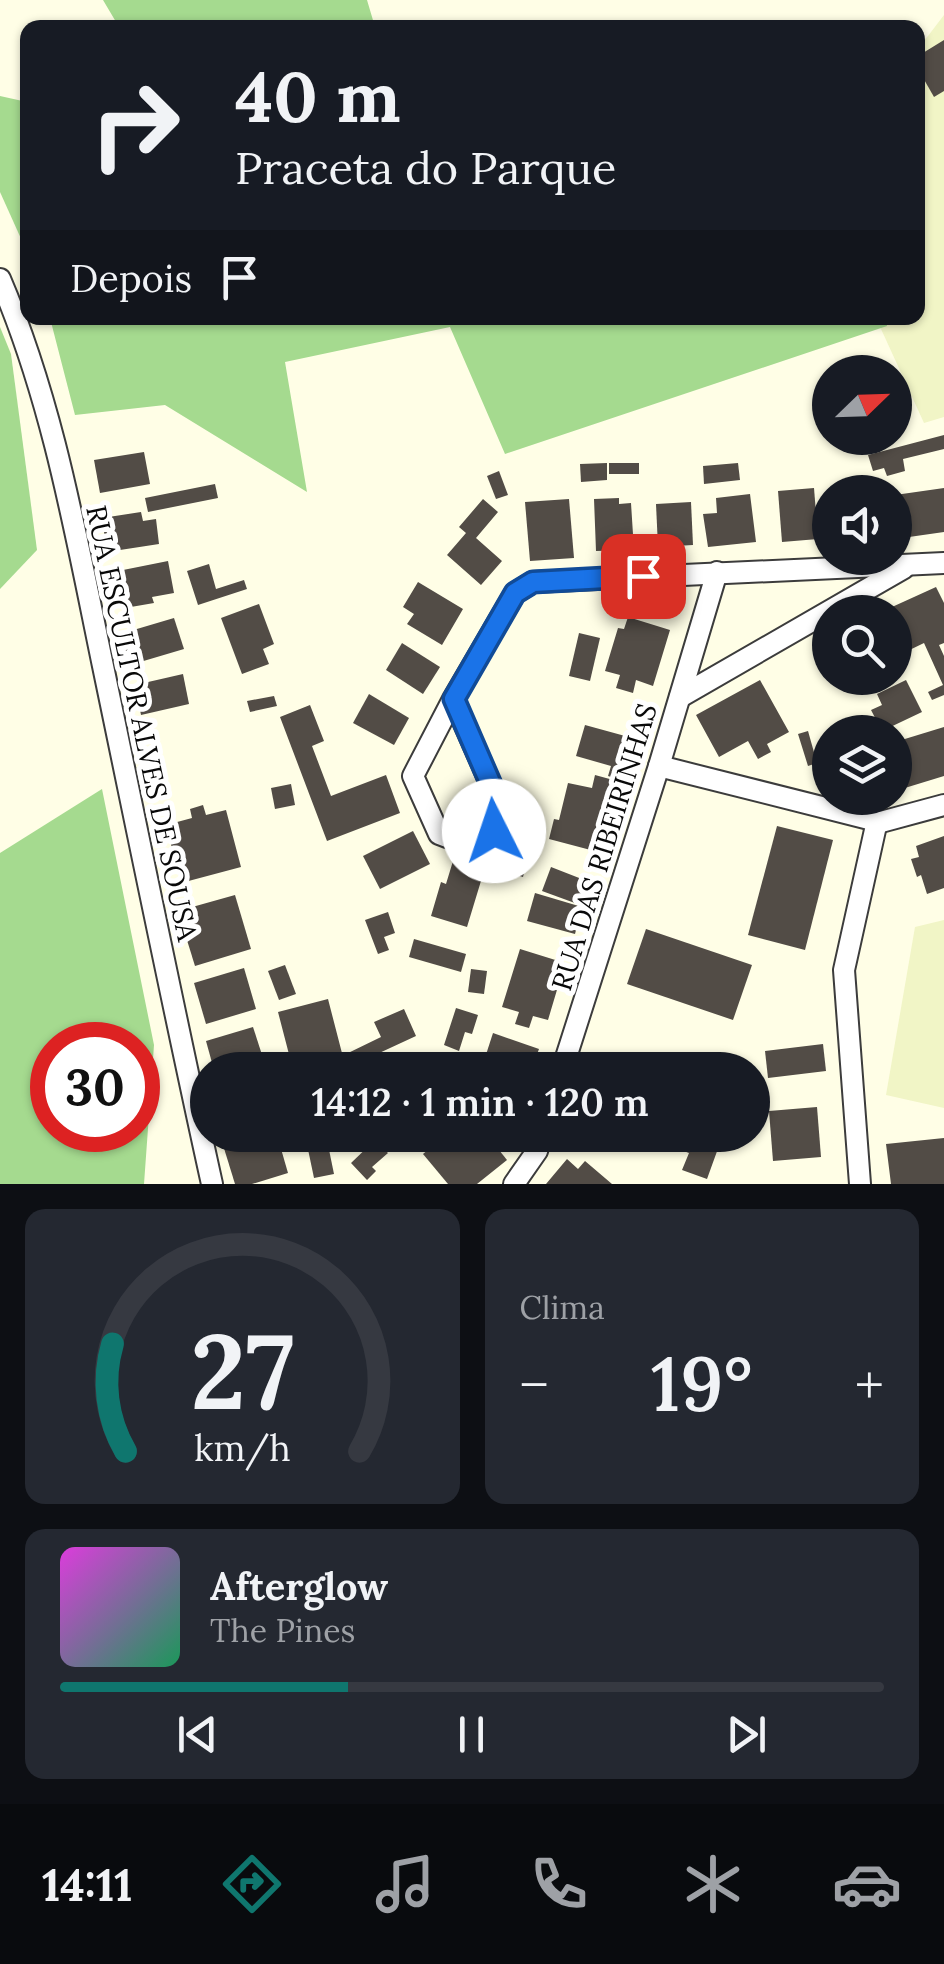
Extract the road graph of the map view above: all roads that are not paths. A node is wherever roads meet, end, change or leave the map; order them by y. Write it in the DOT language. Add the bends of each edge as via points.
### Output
graph roads {
  1 [pos="0,279"];
  2 [pos="944,563"];
  3 [pos="912,564"];
  4 [pos="812,568"];
  5 [pos="717,572"];
  6 [pos="891,575"];
  7 [pos="680,698"];
  8 [pos="454,699"];
  9 [pos="660,766"];
  10 [pos="944,805"];
  11 [pos="877,821"];
  12 [pos="568,1052"];
  13 [pos="535,1152"];
  14 [pos="212,1184"];
  15 [pos="514,1184"];
  16 [pos="860,1184"];
  1 -- 14 [label="street, RUA ESCULTOR ALVES DE SOUSA" via="40,388 70,508"];
  2 -- 3 [label="street, RUA DAS RIBEIRINHAS"];
  4 -- 5 [label="street"];
  5 -- 7 [label="street"];
  5 -- 8 [label="street" via="533,582 515,593"];
  6 -- 7 [label="street, RUA DAS RIBEIRINHAS"];
  7 -- 9 [label="street, RUA DAS RIBEIRINHAS"];
  8 -- 8 [label="street" via="413,776 439,834 486,852 502,810"];
  9 -- 11 [label="street"];
  9 -- 12 [label="street, RUA DAS RIBEIRINHAS"];
  10 -- 11 [label="street"];
  11 -- 16 [label="street" via="844,970"];
  13 -- 15 [label="street"];
}
